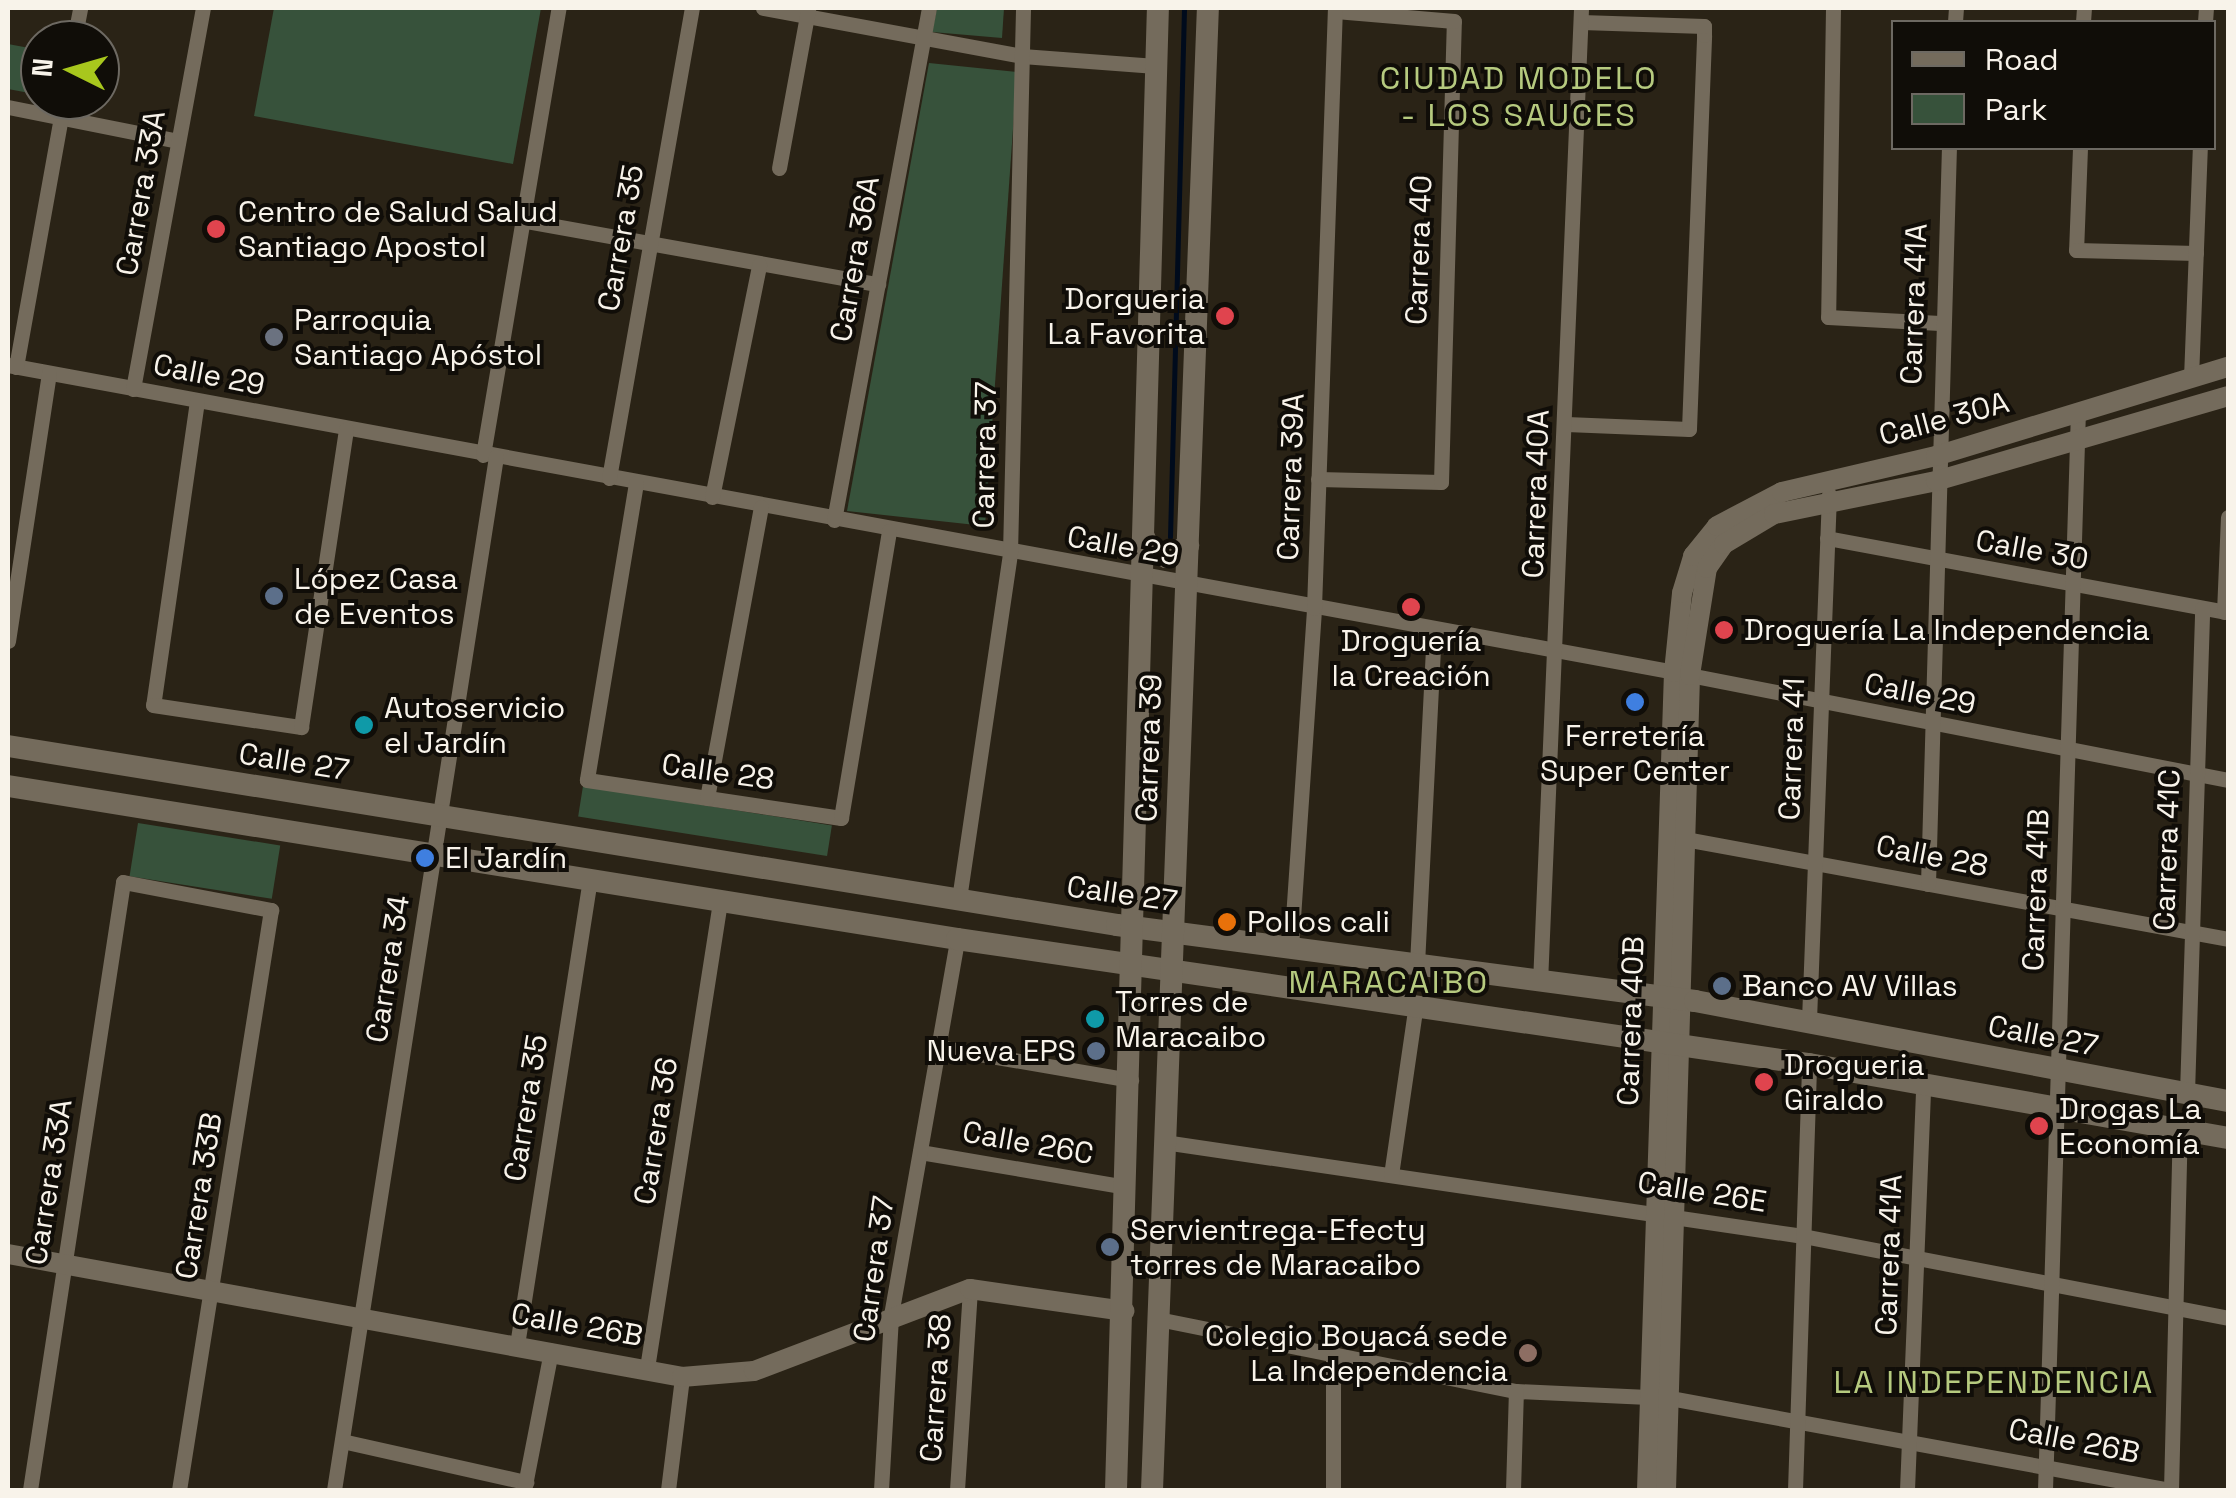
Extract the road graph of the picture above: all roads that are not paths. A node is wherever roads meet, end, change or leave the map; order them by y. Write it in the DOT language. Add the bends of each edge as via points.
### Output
graph roads {
  1 [pos="202,8"];
  2 [pos="558,8"];
  3 [pos="692,8"];
  4 [pos="763,8"];
  5 [pos="929,8"];
  6 [pos="1024,8"];
  7 [pos="1158,8"];
  8 [pos="1208,8"];
  9 [pos="1833,8"];
  10 [pos="1335,9"];
  11 [pos="808,12"];
  12 [pos="1581,15"];
  13 [pos="923,40"];
  14 [pos="1022,56"];
  15 [pos="1156,66"];
  16 [pos="60,120"];
  17 [pos="65,120"];
  18 [pos="178,141"];
  19 [pos="1949,150"];
  20 [pos="2080,150"];
  21 [pos="2200,150"];
  22 [pos="779,168"];
  23 [pos="520,220"];
  24 [pos="645,246"];
  25 [pos="2196,253"];
  26 [pos="759,266"];
  27 [pos="878,284"];
  28 [pos="1940,323"];
  29 [pos="12,366"];
  30 [pos="2228,367"];
  31 [pos="49,373"];
  32 [pos="2191,378"];
  33 [pos="133,389"];
  34 [pos="2228,396"];
  35 [pos="197,401"];
  36 [pos="2078,412"];
  37 [pos="1566,424"];
  38 [pos="346,429"];
  39 [pos="2077,441"];
  40 [pos="489,456"];
  41 [pos="1936,456"];
  42 [pos="610,478"];
  43 [pos="1318,479"];
  44 [pos="1829,479"];
  45 [pos="1936,481"];
  46 [pos="636,483"];
  47 [pos="712,497"];
  48 [pos="1828,501"];
  49 [pos="761,506"];
  50 [pos="2228,517"];
  51 [pos="834,520"];
  52 [pos="890,531"];
  53 [pos="1144,537"];
  54 [pos="1827,538"];
  55 [pos="1188,546"];
  56 [pos="1010,553"];
  57 [pos="1935,560"];
  58 [pos="1700,562"];
  59 [pos="1142,578"];
  60 [pos="12,580"];
  61 [pos="1186,586"];
  62 [pos="2073,586"];
  63 [pos="1314,608"];
  64 [pos="2202,608"];
  65 [pos="2226,612"];
  66 [pos="1140,622"];
  67 [pos="1184,626"];
  68 [pos="1434,630"];
  69 [pos="8,641"];
  70 [pos="1558,651"];
  71 [pos="1682,673"];
  72 [pos="1821,703"];
  73 [pos="1931,725"];
  74 [pos="8,746"];
  75 [pos="2068,751"];
  76 [pos="2197,774"];
  77 [pos="2228,780"];
  78 [pos="8,786"];
  79 [pos="707,798"];
  80 [pos="440,816"];
  81 [pos="1685,839"];
  82 [pos="433,856"];
  83 [pos="1815,862"];
  84 [pos="590,881"];
  85 [pos="1928,884"];
  86 [pos="959,899"];
  87 [pos="720,902"];
  88 [pos="2063,909"];
  89 [pos="272,910"];
  90 [pos="1132,926"];
  91 [pos="1172,931"];
  92 [pos="2192,932"];
  93 [pos="2228,938"];
  94 [pos="957,939"];
  95 [pos="1291,947"];
  96 [pos="1417,964"];
  97 [pos="1130,965"];
  98 [pos="1171,970"];
  99 [pos="1540,983"];
  100 [pos="1671,1000"];
  101 [pos="1416,1004"];
  102 [pos="1809,1020"];
  103 [pos="1670,1044"];
  104 [pos="938,1047"];
  105 [pos="1809,1064"];
  106 [pos="2058,1070"];
  107 [pos="1131,1080"];
  108 [pos="1923,1082"];
  109 [pos="2187,1093"];
  110 [pos="2228,1101"];
  111 [pos="2057,1106"];
  112 [pos="2180,1129"];
  113 [pos="2228,1138"];
  114 [pos="1164,1142"];
  115 [pos="920,1152"];
  116 [pos="1391,1175"];
  117 [pos="1127,1187"];
  118 [pos="1664,1214"];
  119 [pos="1803,1236"];
  120 [pos="8,1254"];
  121 [pos="1916,1258"];
  122 [pos="64,1265"];
  123 [pos="2052,1282"];
  124 [pos="970,1289"];
  125 [pos="212,1291"];
  126 [pos="2175,1309"];
  127 [pos="1124,1311"];
  128 [pos="891,1314"];
  129 [pos="361,1316"];
  130 [pos="2228,1318"];
  131 [pos="1158,1319"];
  132 [pos="517,1344"];
  133 [pos="551,1350"];
  134 [pos="1333,1358"];
  135 [pos="647,1368"];
  136 [pos="682,1377"];
  137 [pos="1516,1391"];
  138 [pos="1660,1399"];
  139 [pos="1798,1418"];
  140 [pos="1909,1440"];
  141 [pos="342,1441"];
  142 [pos="2046,1466"];
  143 [pos="525,1486"];
  144 [pos="30,1490"];
  145 [pos="179,1490"];
  146 [pos="334,1490"];
  147 [pos="668,1490"];
  148 [pos="881,1490"];
  149 [pos="957,1490"];
  150 [pos="1116,1490"];
  151 [pos="1152,1490"];
  152 [pos="1333,1490"];
  153 [pos="1513,1490"];
  154 [pos="1646,1490"];
  155 [pos="1666,1490"];
  156 [pos="1795,1490"];
  157 [pos="1907,1490"];
  158 [pos="2045,1490"];
  159 [pos="2171,1490"];
  1 -- 18 [label="street, Carrera 33A"];
  2 -- 23 [label="street, Carrera 34"];
  3 -- 24 [label="street, Carrera 35"];
  4 -- 11 [label="street"];
  5 -- 13 [label="street, Carrera 36A"];
  6 -- 14 [label="street, Carrera 37"];
  7 -- 15 [label="main road, Carrera 39"];
  8 -- 55 [label="main road, Carrera 39"];
  9 -- 28 [label="street" via="1828,316"];
  10 -- 43 [label="street, Carrera 39A"];
  10 -- 43 [label="street, Carrera 40" via="1454,21 1441,482"];
  11 -- 13 [label="street"];
  11 -- 22 [label="street"];
  12 -- 37 [label="street, Carrera 40A"];
  12 -- 37 [label="street" via="1704,26 1689,429"];
  13 -- 14 [label="street"];
  13 -- 27 [label="street, Carrera 36A"];
  14 -- 15 [label="street"];
  14 -- 56 [label="street, Carrera 37"];
  15 -- 53 [label="main road, Carrera 39"];
  16 -- 29 [label="street"];
  17 -- 18 [label="street"];
  18 -- 33 [label="street, Carrera 33A"];
  19 -- 28 [label="street, Carrera 41A"];
  20 -- 25 [label="street" via="2076,250"];
  21 -- 25 [label="street"];
  23 -- 24 [label="street"];
  23 -- 40 [label="street, Carrera 34"];
  24 -- 26 [label="street"];
  24 -- 42 [label="street, Carrera 35"];
  25 -- 32 [label="street"];
  26 -- 27 [label="street"];
  26 -- 47 [label="street"];
  27 -- 51 [label="street, Carrera 36A"];
  28 -- 41 [label="street, Carrera 41A"];
  29 -- 31 [label="street, Calle 29"];
  30 -- 32 [label="street, Calle 30A"];
  31 -- 33 [label="street, Calle 29"];
  31 -- 60 [label="street"];
  32 -- 36 [label="street, Calle 30A"];
  33 -- 35 [label="street, Calle 29"];
  34 -- 39 [label="street, Calle 30A"];
  35 -- 38 [label="street, Calle 29"];
  35 -- 38 [label="street" via="152,705 301,727"];
  36 -- 39 [label="street, Carrera 41B"];
  36 -- 41 [label="street, Calle 30A"];
  37 -- 70 [label="street, Carrera 40A"];
  38 -- 40 [label="street, Calle 29"];
  39 -- 45 [label="street, Calle 30A"];
  39 -- 62 [label="street, Carrera 41B"];
  40 -- 42 [label="street, Calle 29"];
  40 -- 80 [label="street, Carrera 34"];
  41 -- 44 [label="street, Calle 30A"];
  41 -- 45 [label="street, Carrera 41A"];
  42 -- 46 [label="street, Calle 29"];
  43 -- 63 [label="street, Carrera 39A"];
  44 -- 48 [label="street, Carrera 41"];
  44 -- 58 [label="street, Calle 30A" via="1745,507 1717,526"];
  45 -- 48 [label="street, Calle 30A"];
  45 -- 57 [label="street, Carrera 41A"];
  46 -- 47 [label="street, Calle 29"];
  46 -- 79 [label="street, Calle 28" via="587,780"];
  47 -- 49 [label="street, Calle 29"];
  48 -- 54 [label="street, Carrera 41"];
  48 -- 58 [label="street, Calle 30A" via="1747,526"];
  49 -- 51 [label="street, Calle 29"];
  49 -- 79 [label="street"];
  50 -- 65 [label="street"];
  51 -- 52 [label="street, Calle 29"];
  52 -- 56 [label="street, Calle 29"];
  52 -- 79 [label="street, Calle 28" via="841,818"];
  53 -- 55 [label="main road" via="1166,557"];
  53 -- 59 [label="main road, Carrera 39"];
  54 -- 57 [label="street, Calle 30"];
  54 -- 72 [label="street, Carrera 41"];
  55 -- 61 [label="main road, Carrera 39"];
  56 -- 59 [label="street, Calle 29"];
  56 -- 86 [label="street, Carrera 37"];
  57 -- 62 [label="street, Calle 30"];
  57 -- 73 [label="street, Carrera 41A"];
  58 -- 71 [label="street, Carrera 40B" via="1682,592"];
  59 -- 61 [label="street, Calle 29"];
  59 -- 66 [label="main road, Carrera 39"];
  60 -- 69 [label="street"];
  61 -- 63 [label="street, Calle 29"];
  61 -- 67 [label="main road, Carrera 39"];
  62 -- 64 [label="street, Calle 30"];
  62 -- 75 [label="street, Carrera 41B"];
  63 -- 68 [label="street, Calle 29"];
  63 -- 95 [label="street, Carrera 39A"];
  64 -- 65 [label="street, Calle 30"];
  64 -- 76 [label="street, Carrera 41C"];
  66 -- 67 [label="main road" via="1164,608"];
  66 -- 90 [label="main road, Carrera 39"];
  67 -- 91 [label="main road, Carrera 39"];
  68 -- 70 [label="street, Calle 29"];
  68 -- 96 [label="street"];
  70 -- 71 [label="street, Calle 29"];
  70 -- 99 [label="street, Carrera 40A"];
  71 -- 72 [label="street, Calle 29"];
  71 -- 81 [label="street, Carrera 40B"];
  71 -- 100 [label="street, Carrera 40B"];
  72 -- 73 [label="street, Calle 29"];
  72 -- 83 [label="street, Carrera 41"];
  73 -- 75 [label="street, Calle 29"];
  73 -- 85 [label="street, Carrera 41A"];
  74 -- 80 [label="main road, Calle 27"];
  75 -- 76 [label="street, Calle 29"];
  75 -- 88 [label="street, Carrera 41B"];
  76 -- 77 [label="street, Calle 29"];
  76 -- 92 [label="street, Carrera 41C"];
  78 -- 82 [label="main road"];
  80 -- 82 [label="street, Carrera 34"];
  80 -- 86 [label="main road, Calle 27"];
  81 -- 83 [label="street, Calle 28"];
  81 -- 100 [label="street, Carrera 40B"];
  82 -- 84 [label="main road"];
  82 -- 129 [label="street, Carrera 34"];
  83 -- 85 [label="street, Calle 28"];
  83 -- 102 [label="street, Carrera 41"];
  84 -- 87 [label="main road"];
  84 -- 132 [label="street, Carrera 35"];
  85 -- 88 [label="street, Calle 28"];
  86 -- 90 [label="main road, Calle 27"];
  87 -- 94 [label="main road"];
  87 -- 135 [label="street, Carrera 36"];
  88 -- 92 [label="street, Calle 28"];
  88 -- 106 [label="street, Carrera 41B"];
  89 -- 122 [label="street, Carrera 33A" via="123,882"];
  89 -- 125 [label="street, Carrera 33B"];
  90 -- 91 [label="main road, Calle 27"];
  90 -- 97 [label="main road, Carrera 39"];
  91 -- 95 [label="main road, Calle 27"];
  91 -- 98 [label="main road, Carrera 39"];
  92 -- 93 [label="street, Calle 28"];
  92 -- 109 [label="street, Carrera 41C"];
  94 -- 97 [label="main road"];
  94 -- 104 [label="street, Carrera 37"];
  95 -- 96 [label="main road, Calle 27"];
  96 -- 99 [label="main road, Calle 27"];
  97 -- 98 [label="main road"];
  97 -- 107 [label="main road, Carrera 39"];
  98 -- 101 [label="main road"];
  98 -- 114 [label="main road, Carrera 39"];
  99 -- 100 [label="main road, Calle 27"];
  100 -- 102 [label="main road, Calle 27"];
  100 -- 103 [label="street, Carrera 40B"];
  101 -- 103 [label="main road"];
  101 -- 116 [label="street"];
  102 -- 106 [label="main road, Calle 27"];
  103 -- 105 [label="main road"];
  103 -- 118 [label="street, Carrera 40B"];
  104 -- 107 [label="street"];
  104 -- 115 [label="street, Carrera 37"];
  105 -- 108 [label="main road"];
  105 -- 119 [label="street"];
  106 -- 109 [label="main road, Calle 27"];
  106 -- 111 [label="street, Carrera 41B"];
  107 -- 117 [label="main road, Carrera 39"];
  108 -- 111 [label="main road"];
  108 -- 121 [label="street, Carrera 41A"];
  109 -- 110 [label="main road, Calle 27"];
  111 -- 112 [label="main road"];
  111 -- 123 [label="street, Carrera 41B"];
  112 -- 113 [label="main road"];
  112 -- 126 [label="street"];
  114 -- 116 [label="street, Calle 26E"];
  114 -- 131 [label="main road, Carrera 39"];
  115 -- 117 [label="street, Calle 26C"];
  115 -- 128 [label="street, Carrera 37"];
  116 -- 118 [label="street, Calle 26E"];
  117 -- 127 [label="main road, Carrera 39"];
  118 -- 119 [label="street, Calle 26E"];
  118 -- 138 [label="street, Carrera 40B"];
  119 -- 121 [label="street, Calle 26E"];
  119 -- 139 [label="street"];
  120 -- 122 [label="street, Calle 26B"];
  121 -- 123 [label="street, Calle 26E"];
  121 -- 140 [label="street, Carrera 41A"];
  122 -- 125 [label="street, Calle 26B"];
  122 -- 144 [label="street, Carrera 33A"];
  123 -- 126 [label="street, Calle 26E"];
  123 -- 142 [label="street, Carrera 41B"];
  124 -- 127 [label="street, Calle 26B"];
  124 -- 128 [label="street, Calle 26B"];
  124 -- 149 [label="street, Carrera 38"];
  125 -- 129 [label="street, Calle 26B"];
  125 -- 145 [label="street, Carrera 33B"];
  126 -- 130 [label="street, Calle 26E"];
  126 -- 159 [label="street"];
  127 -- 150 [label="main road, Carrera 39"];
  128 -- 136 [label="street, Calle 26B" via="754,1371"];
  128 -- 148 [label="street, Carrera 37"];
  129 -- 132 [label="street, Calle 26B"];
  129 -- 141 [label="street, Carrera 34"];
  131 -- 134 [label="street"];
  131 -- 151 [label="main road, Carrera 39"];
  132 -- 133 [label="street, Calle 26B"];
  133 -- 135 [label="street, Calle 26B"];
  133 -- 143 [label="street"];
  134 -- 137 [label="street"];
  134 -- 152 [label="street"];
  135 -- 136 [label="street, Calle 26B"];
  136 -- 147 [label="street"];
  137 -- 138 [label="street"];
  137 -- 153 [label="street"];
  138 -- 139 [label="street, Calle 26B"];
  138 -- 154 [label="street, Carrera 40B"];
  138 -- 155 [label="street, Carrera 40B"];
  139 -- 140 [label="street, Calle 26B"];
  139 -- 156 [label="street"];
  140 -- 142 [label="street, Calle 26B"];
  140 -- 157 [label="street, Carrera 41A"];
  141 -- 143 [label="street"];
  141 -- 146 [label="street, Carrera 34"];
  142 -- 158 [label="street, Carrera 41B"];
  142 -- 159 [label="street, Calle 26B"];
}
